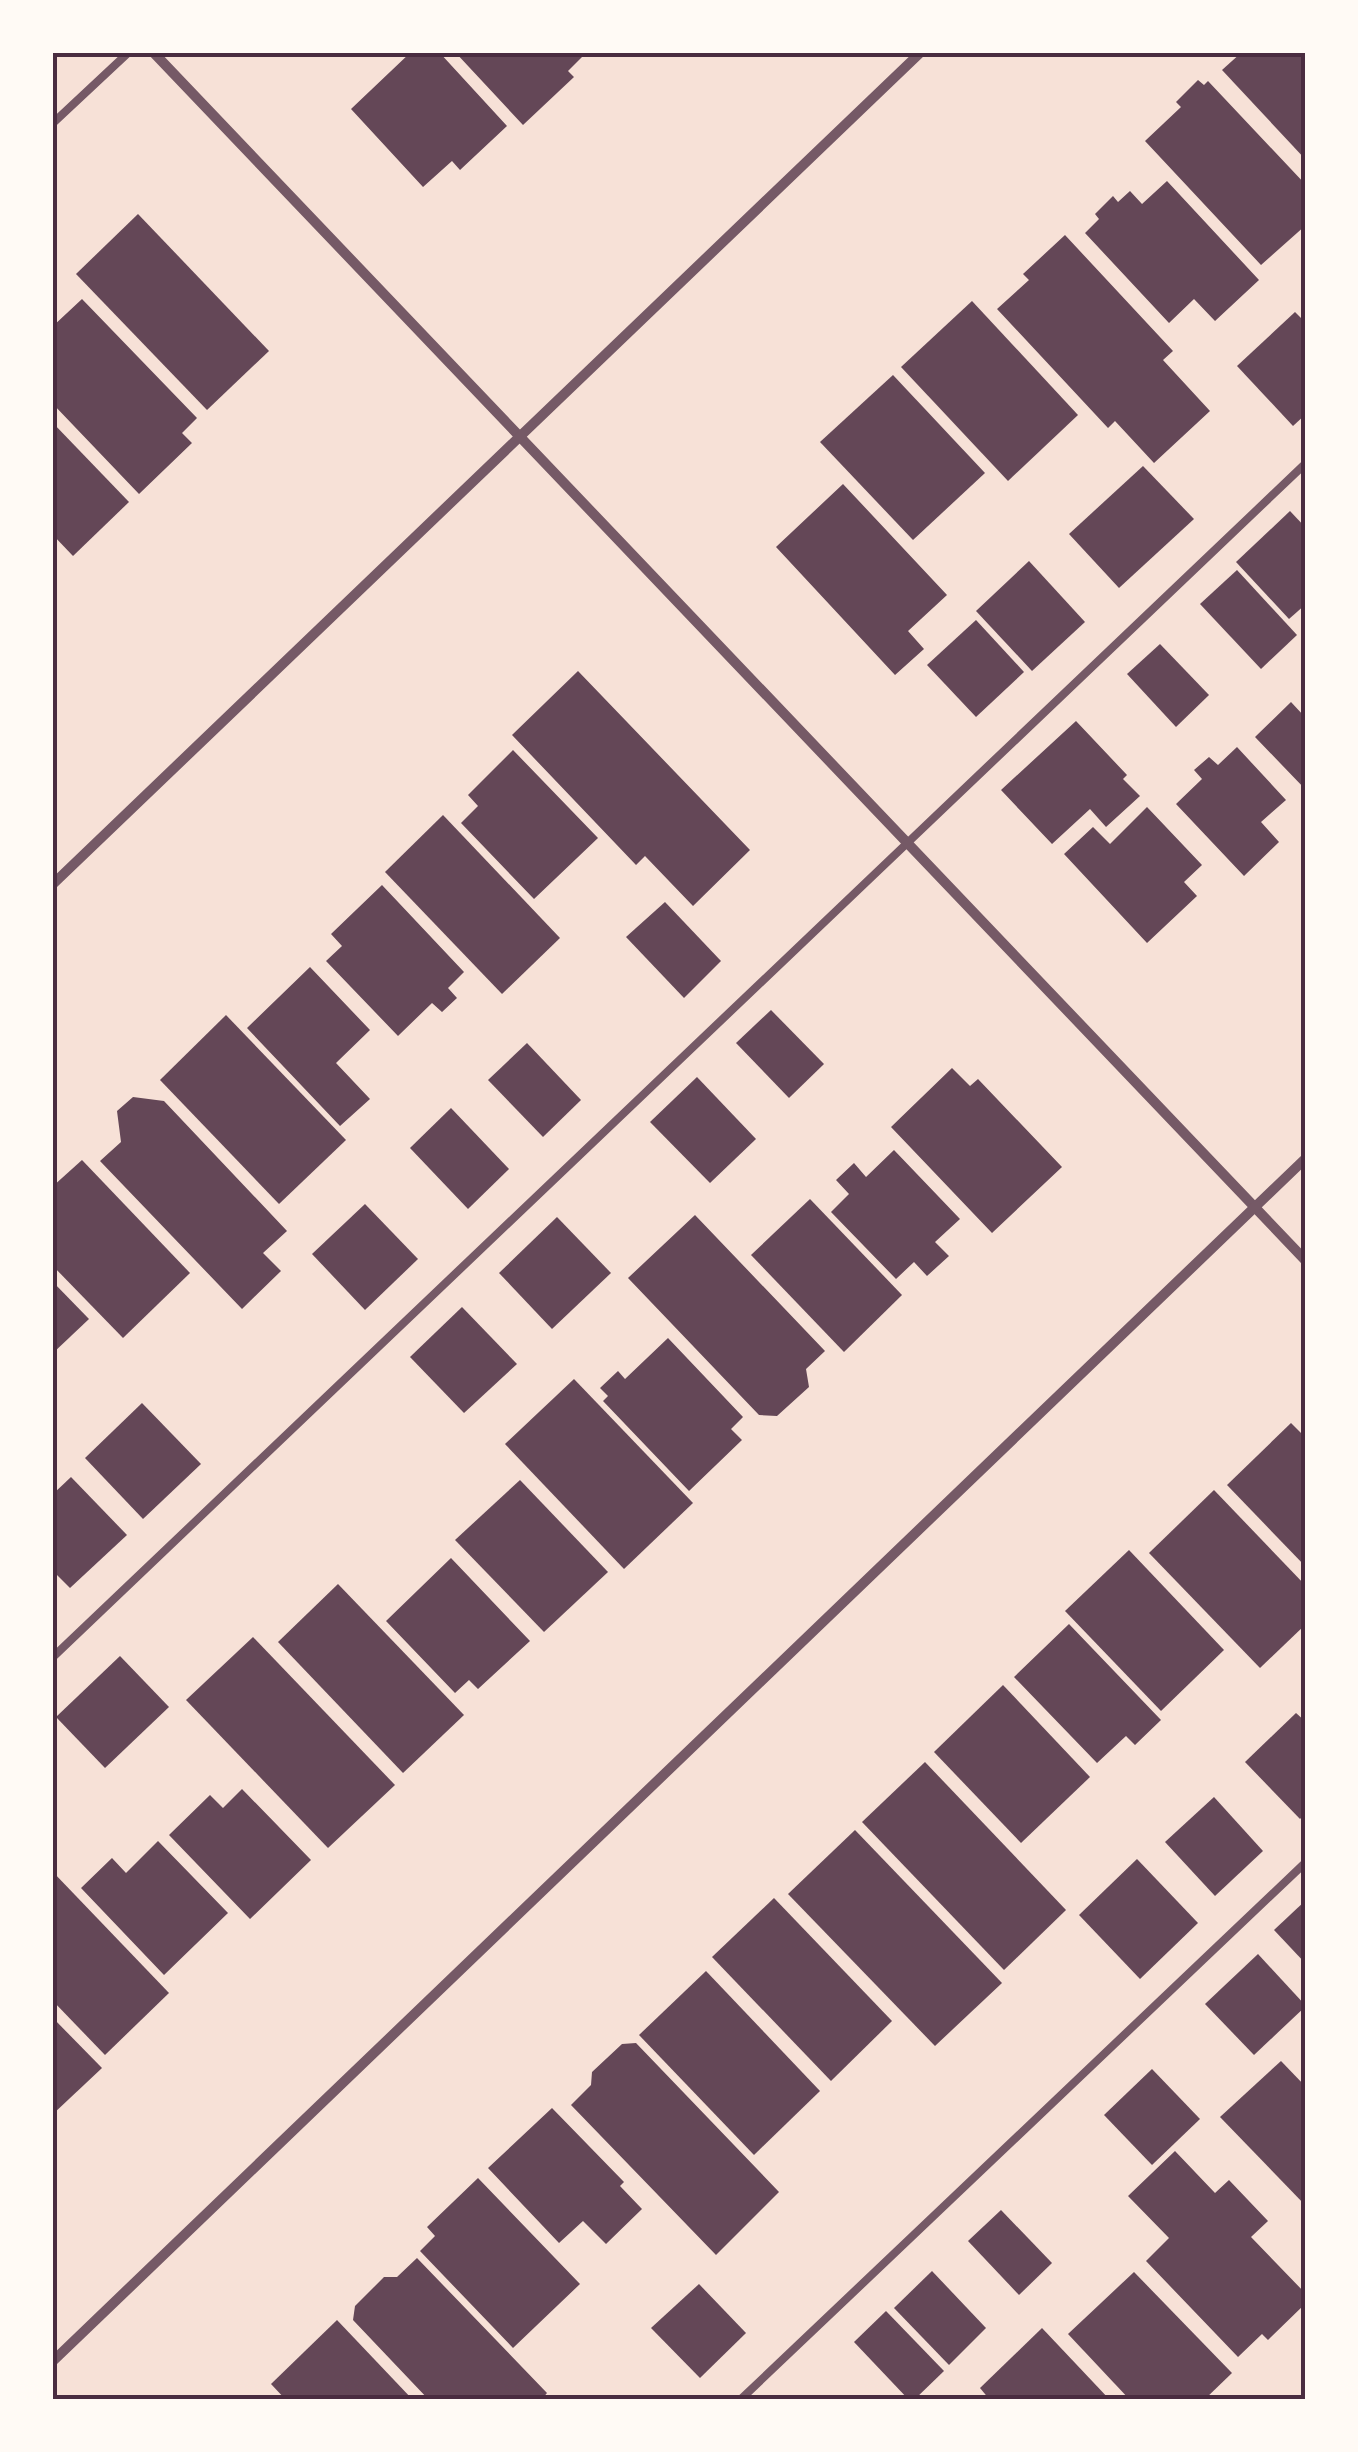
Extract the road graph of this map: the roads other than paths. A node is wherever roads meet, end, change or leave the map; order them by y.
1 (130, 52) edge
2 (153, 52) edge
3 (921, 52) edge
4 (52, 124) edge
5 (519, 437) junction
6 (1306, 462) edge
7 (907, 844) junction
8 (52, 885) edge
9 (1306, 1158) edge
10 (1254, 1208) junction
11 (1306, 1262) edge
12 (52, 1658) edge
13 (1306, 1862) edge
14 (52, 2362) edge
15 (740, 2400) edge

1 - 4 lane
2 - 5 street
3 - 5 street
5 - 7 street
5 - 8 street
6 - 7 lane
7 - 10 street
7 - 12 lane
9 - 10 street
10 - 11 street
10 - 14 street
13 - 15 lane

